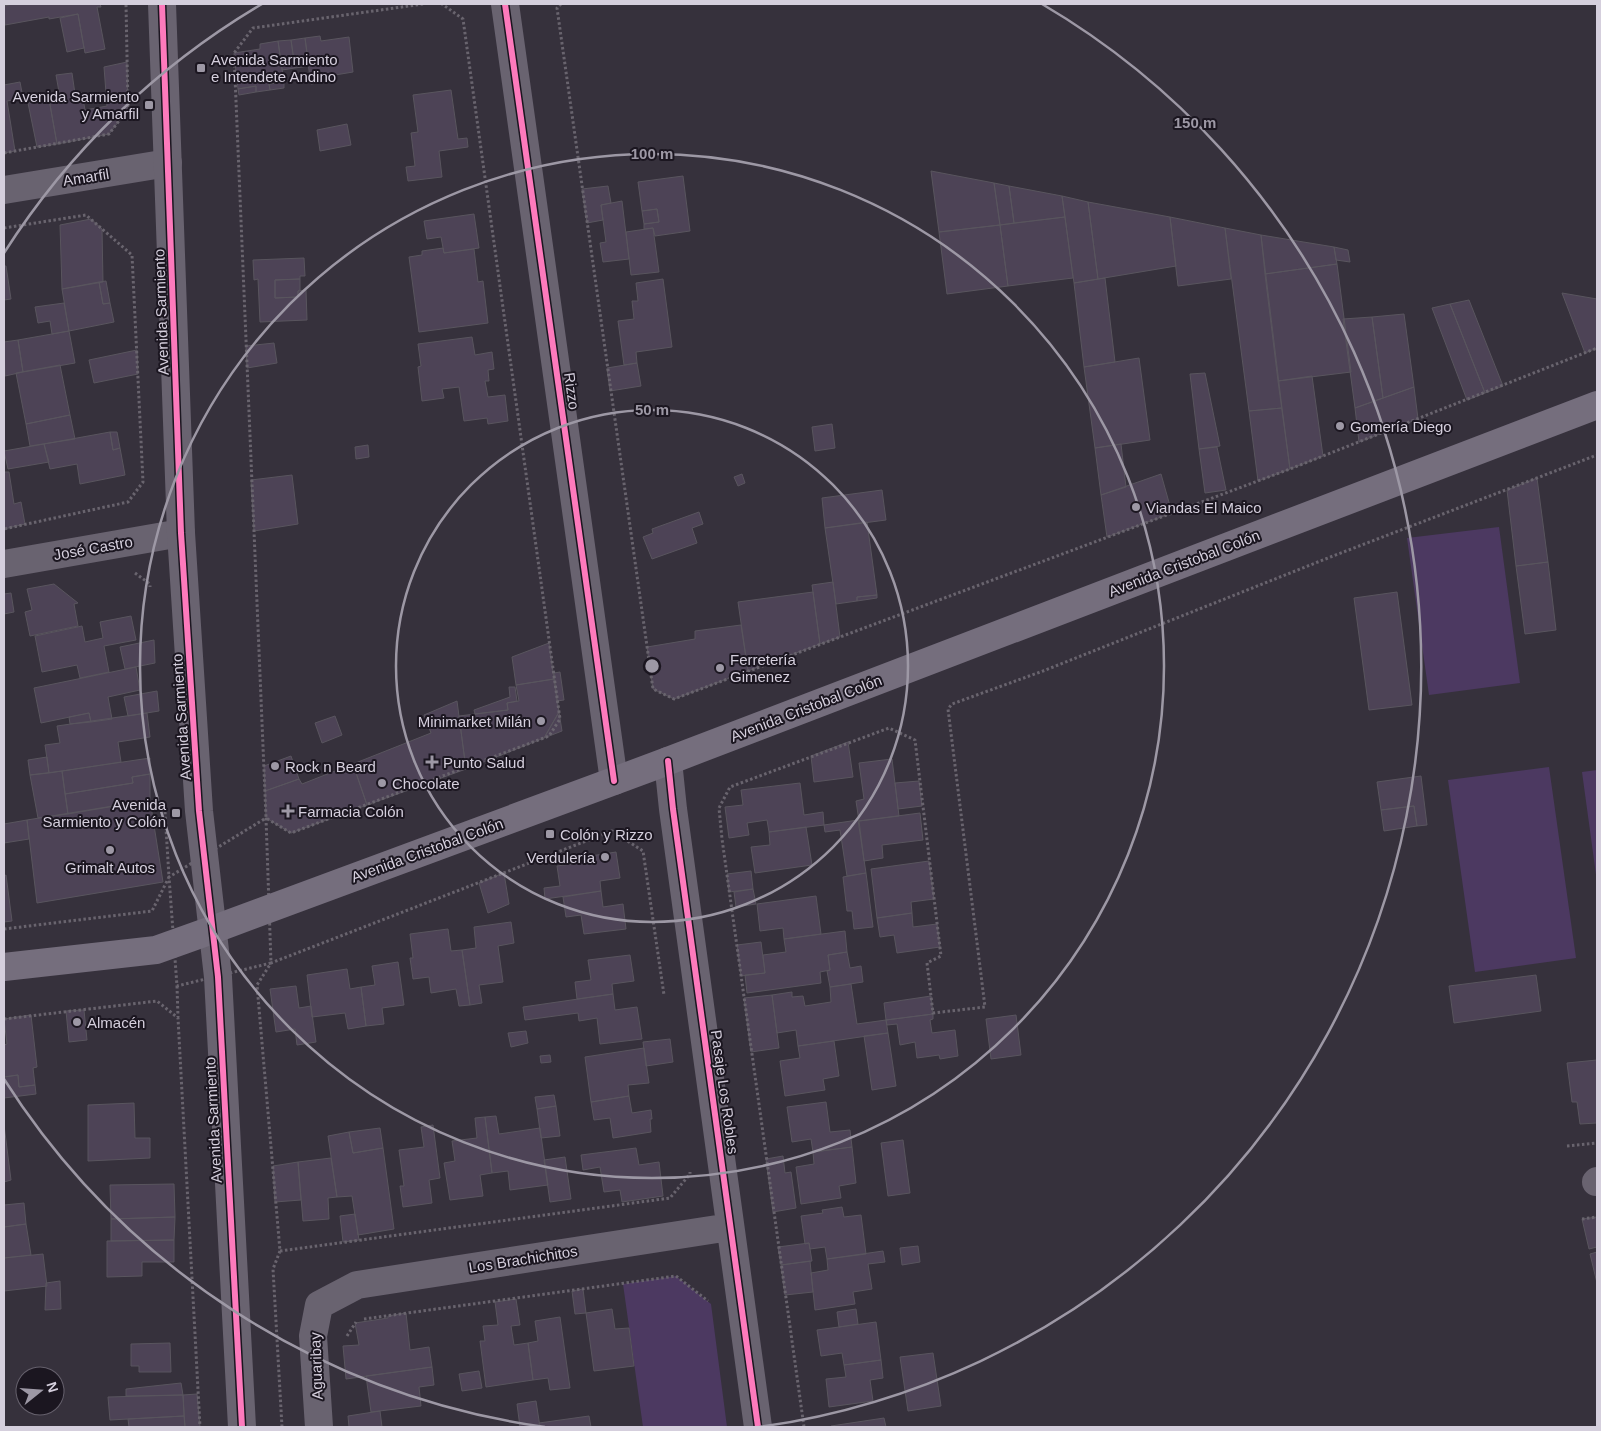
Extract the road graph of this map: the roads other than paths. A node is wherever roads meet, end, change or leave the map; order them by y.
1 (162, 4) edge
2 (505, 4) edge
3 (168, 163) junction
4 (4, 190) edge
5 (1597, 405) edge
6 (181, 533) junction
7 (4, 564) edge
8 (668, 761) junction
9 (614, 781) junction
10 (212, 930) junction
11 (4, 967) edge
12 (730, 1228) junction
13 (320, 1305) joint
14 (242, 1427) edge
15 (319, 1427) edge
16 (758, 1427) edge

1 - 3 street, Avenida Sarmiento
2 - 9 street, Rizzo
3 - 4 street, Amarfil
3 - 6 street, Avenida Sarmiento
5 - 8 main road, Avenida Cristobal Colón
6 - 7 street, José Castro
6 - 10 street, Avenida Sarmiento
8 - 9 main road, Avenida Cristobal Colón
8 - 12 street, Pasaje Los Robles
9 - 10 main road, Avenida Cristobal Colón
10 - 11 main road, Avenida Cristobal Colón
10 - 14 street, Avenida Sarmiento
12 - 13 street, Los Brachichitos
12 - 16 street, Pasaje Los Robles
13 - 15 street, Aguaribay

